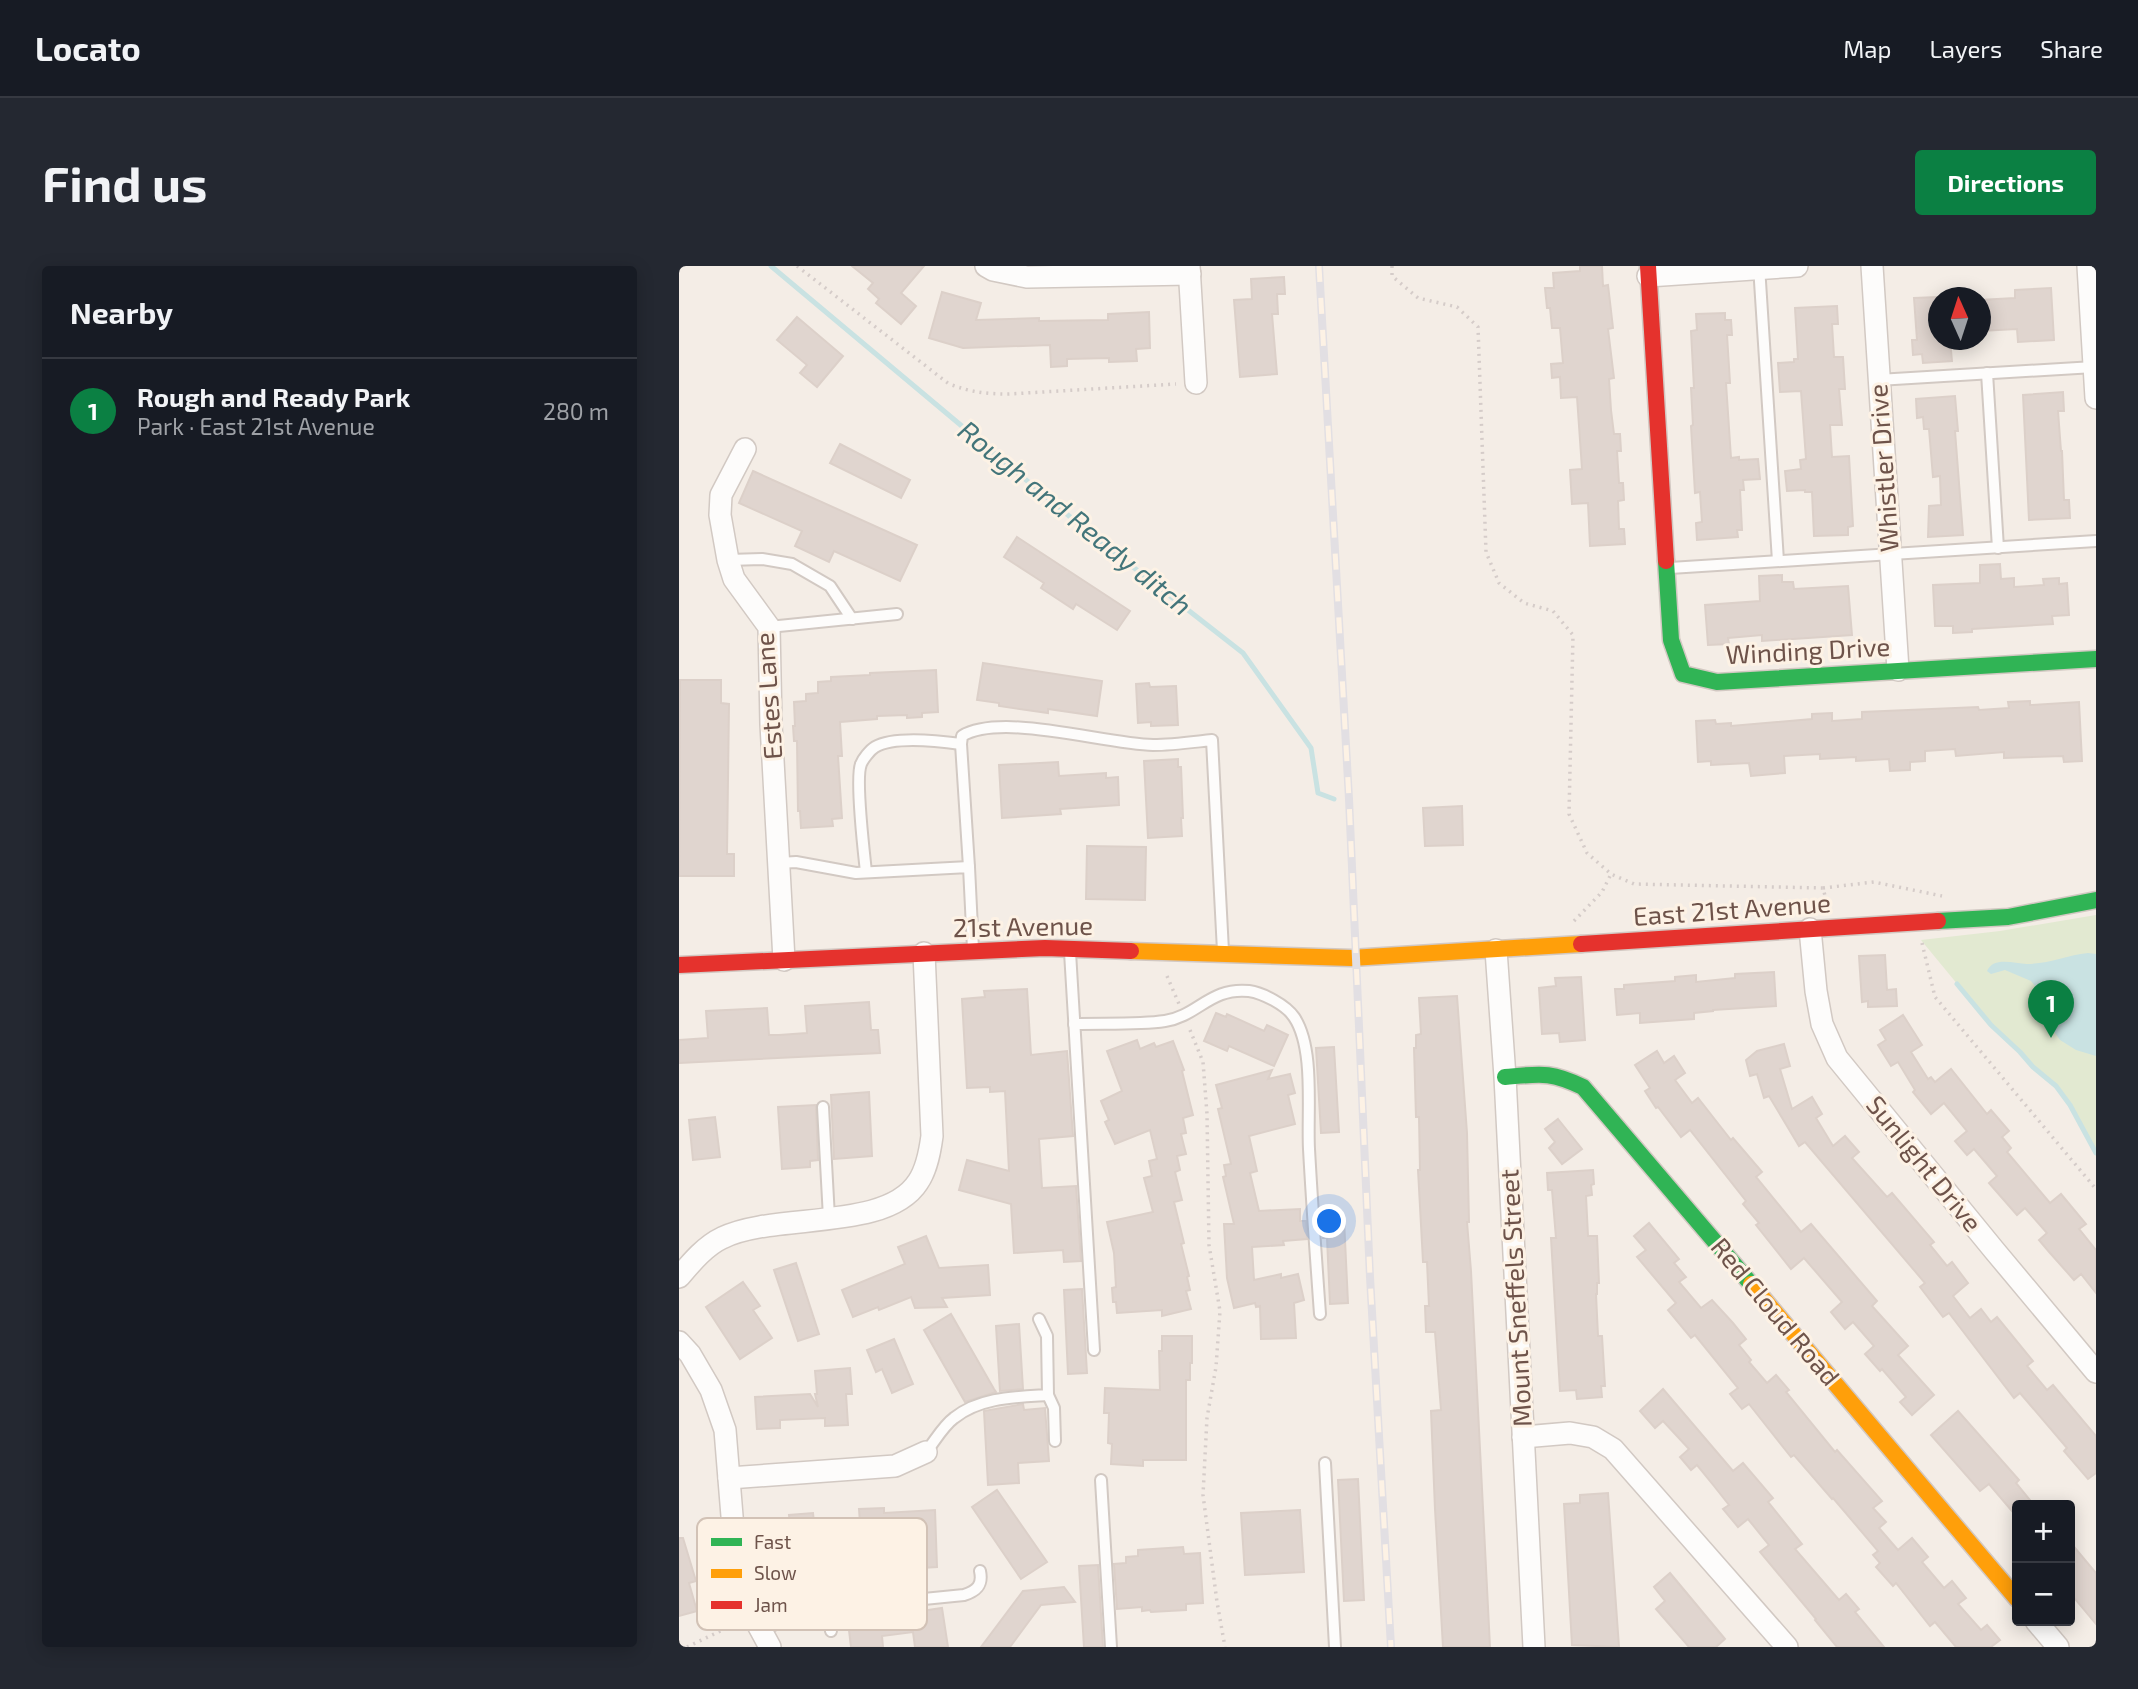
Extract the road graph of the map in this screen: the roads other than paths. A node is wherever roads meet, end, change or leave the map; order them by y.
1 (986, 266) edge
2 (1797, 266) edge
3 (1872, 266) edge
4 (2088, 266) edge
5 (1759, 267) edge
6 (1190, 270) edge
7 (1648, 271) edge
8 (2094, 367) junction
9 (1987, 373) junction
10 (1878, 380) junction
11 (1196, 383) road end
12 (2096, 398) edge
13 (745, 449) dead end
14 (2096, 541) edge
15 (1998, 548) junction
16 (1890, 554) junction
17 (728, 560) junction
18 (1778, 561) junction
19 (1667, 568) junction
20 (897, 614) dead end
21 (852, 619) junction
22 (769, 627) junction
23 (2096, 659) edge
24 (1898, 670) junction
25 (961, 744) junction
26 (779, 863) junction
27 (969, 867) junction
28 (866, 872) junction
29 (2096, 900) edge
30 (1809, 929) junction
31 (1070, 949) junction
32 (1496, 950) junction
33 (973, 951) junction
34 (924, 953) junction
35 (1223, 953) junction
36 (1369, 957) joint
37 (784, 960) junction
38 (679, 965) edge
39 (1074, 1024) junction
40 (1505, 1077) junction
41 (823, 1107) dead end
42 (829, 1218) junction
43 (679, 1277) edge
44 (1320, 1314) dead end
45 (1039, 1319) dead end
46 (1094, 1350) dead end
47 (683, 1353) edge
48 (2096, 1372) edge
49 (1048, 1395) junction
50 (1523, 1437) junction
51 (1055, 1441) dead end
52 (926, 1452) joint
53 (1325, 1462) dead end
54 (729, 1478) junction
55 (1101, 1480) dead end
56 (732, 1518) edge
57 (980, 1571) dead end
58 (2012, 1593) edge
59 (927, 1599) edge
60 (2040, 1626) edge
61 (1111, 1647) edge
62 (1335, 1647) edge
63 (1534, 1647) edge
64 (1787, 1647) edge
65 (2058, 1647) edge

1 - 6 street
2 - 5 street
3 - 10 street, Whistler Drive
4 - 8 street
5 - 7 street
5 - 18 lane
6 - 11 street
7 - 19 street, Winding Drive
8 - 9 lane
8 - 12 street
9 - 10 lane
9 - 15 lane
10 - 16 street, Whistler Drive
13 - 17 street, Estes Lane
14 - 15 lane
15 - 16 lane
16 - 18 lane
16 - 24 street, Whistler Drive
17 - 21 lane
17 - 22 street, Estes Lane
18 - 19 lane
19 - 24 street, Winding Drive
20 - 21 lane
21 - 22 lane
22 - 26 street, Estes Lane
23 - 24 street, Winding Drive
25 - 27 lane
25 - 28 lane
25 - 35 lane
26 - 28 lane
26 - 37 street, Estes Lane
27 - 28 lane
27 - 33 lane
29 - 30 street, East 21st Avenue
30 - 32 street, East 21st Avenue
30 - 48 street, Sunlight Drive
31 - 33 street, 21st Avenue
31 - 35 street, 21st Avenue
31 - 39 lane
32 - 36 street, East 21st Avenue
32 - 40 street, Mount Sneffels Street
33 - 34 street, 21st Avenue
34 - 37 street, 21st Avenue
34 - 42 street
35 - 36 street, 21st Avenue
37 - 38 street, 21st Avenue
39 - 44 lane
39 - 46 lane
40 - 50 street, Mount Sneffels Street
40 - 58 street, Red Cloud Road
41 - 42 lane
42 - 43 street
45 - 49 lane
47 - 54 street
49 - 51 lane
49 - 52 lane
50 - 63 street, Mount Sneffels Street
50 - 64 street
52 - 54 street
53 - 62 lane
54 - 56 street
55 - 61 lane
57 - 59 lane
60 - 65 street

